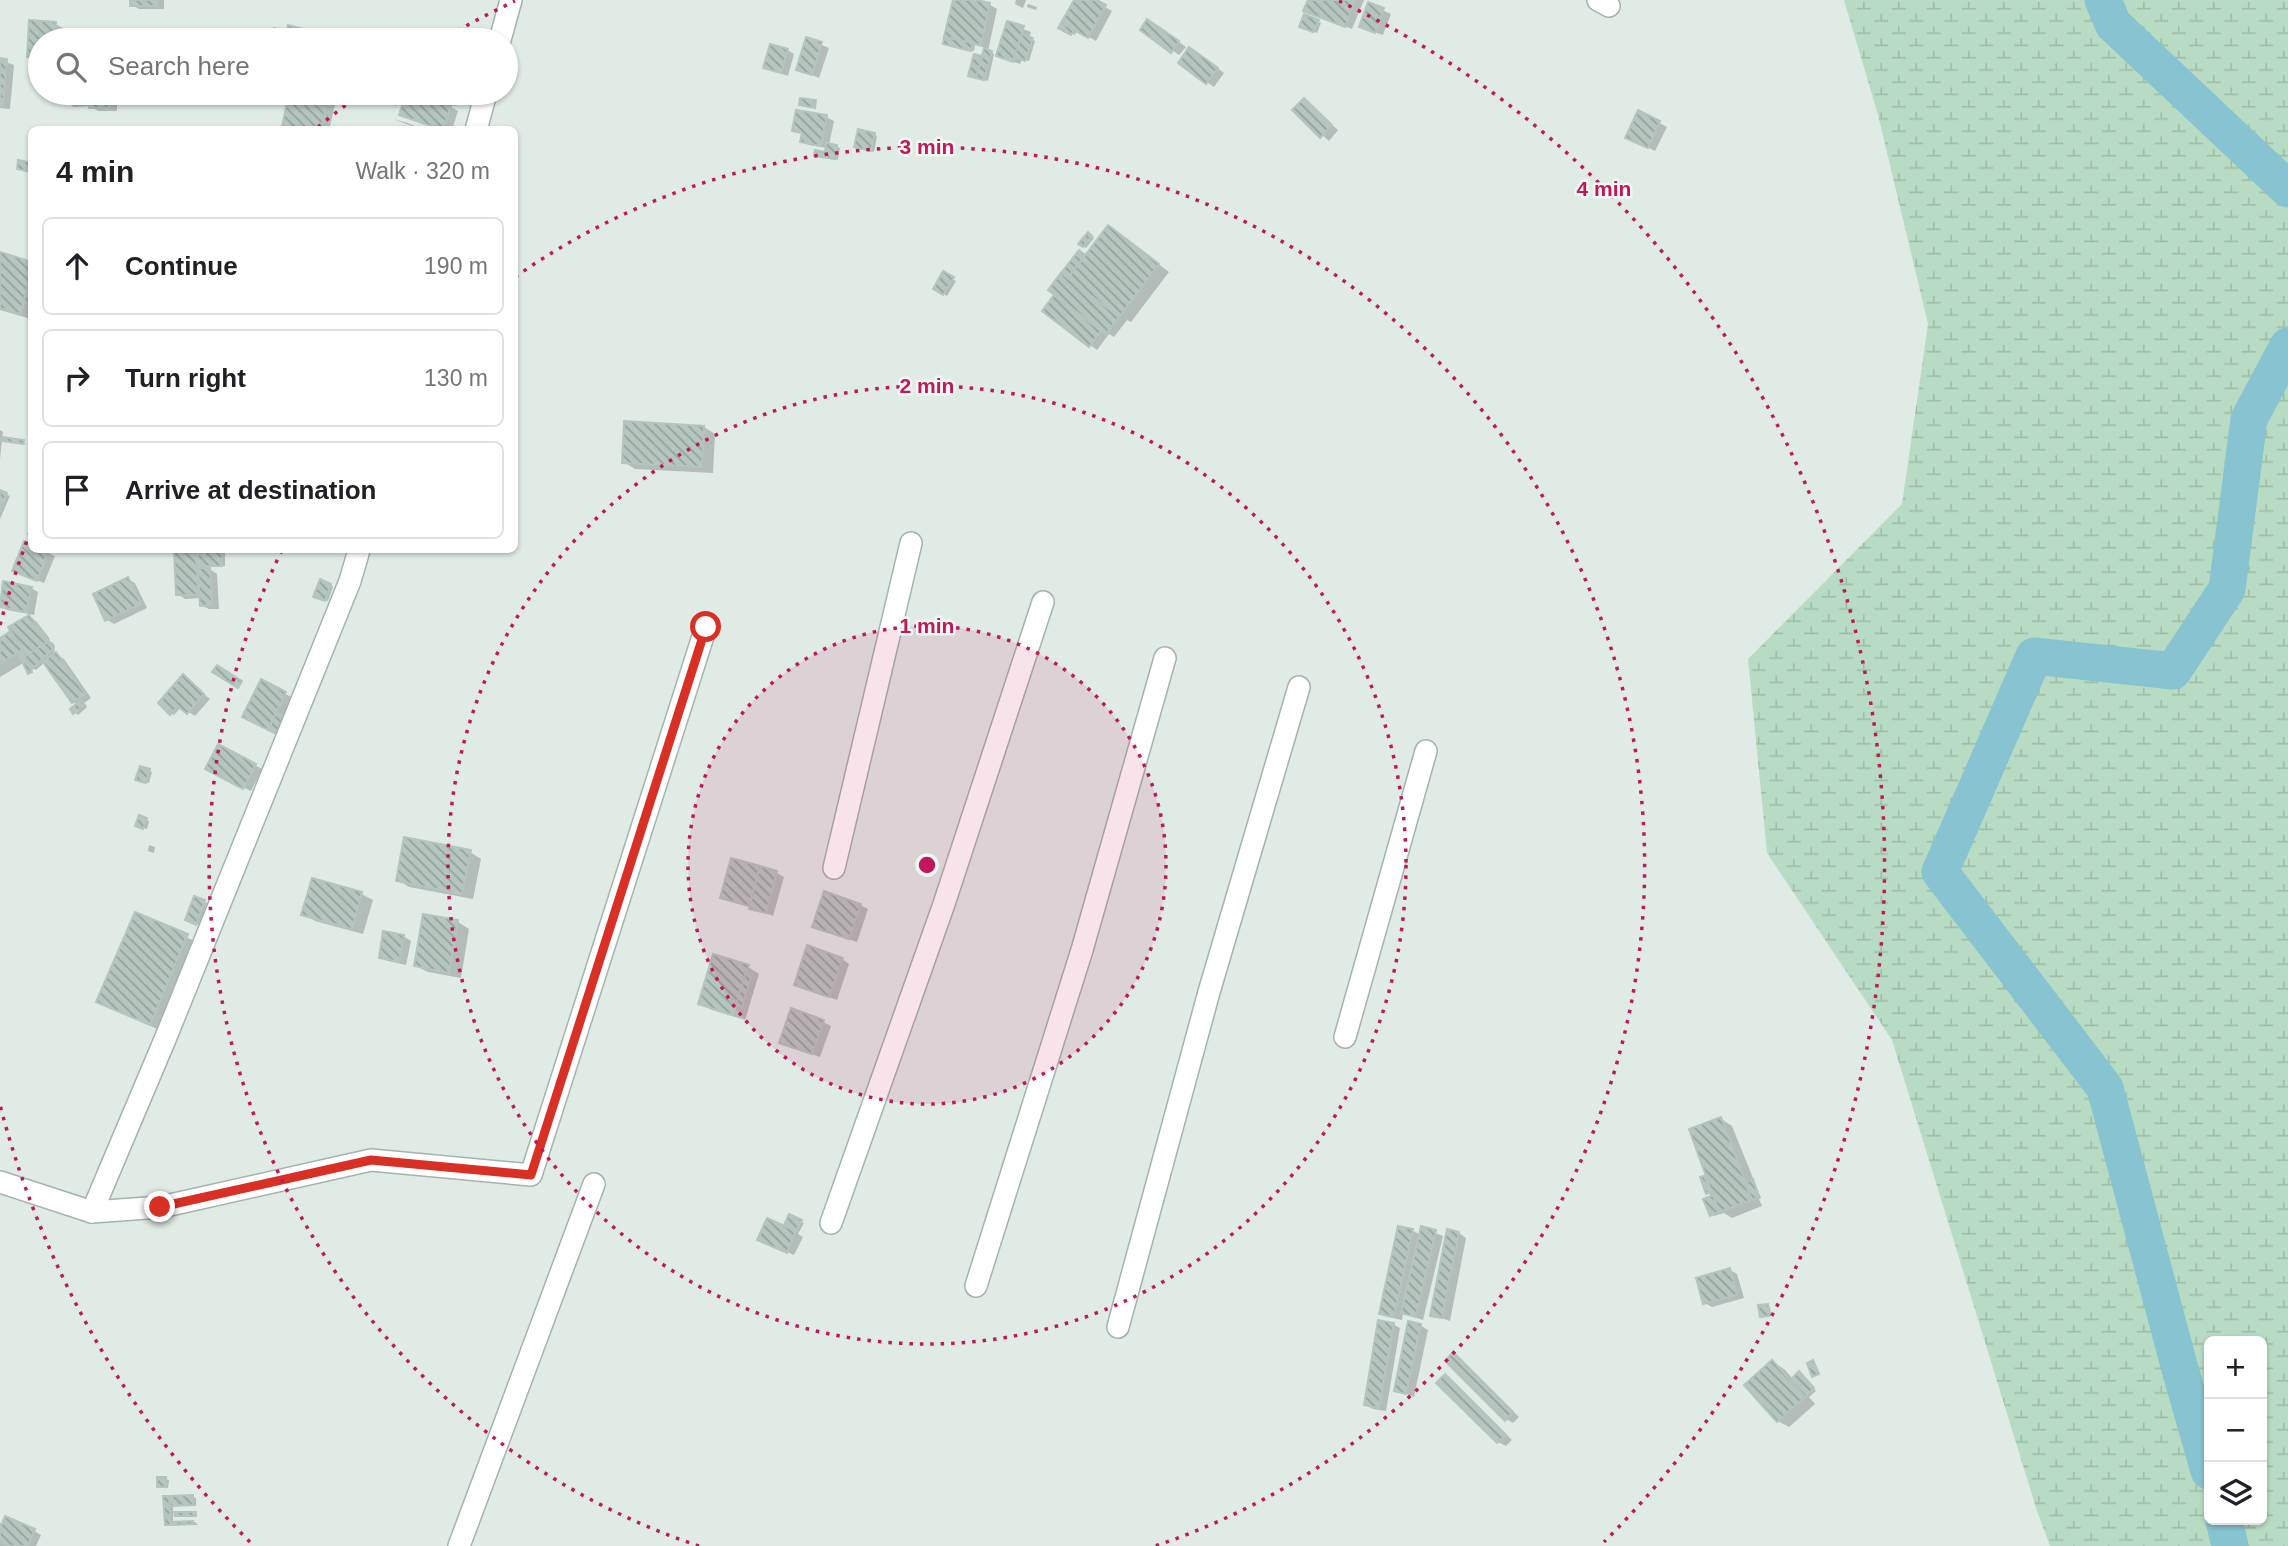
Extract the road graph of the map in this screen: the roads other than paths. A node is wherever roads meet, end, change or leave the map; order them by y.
1 (511, 0) edge
2 (503, 28) edge
3 (483, 105) edge
4 (477, 126) edge
5 (911, 543) dead end
6 (358, 553) edge
7 (1043, 602) dead end
8 (706, 627) dead end
9 (1165, 659) dead end
10 (1299, 687) dead end
11 (1426, 751) dead end
12 (834, 868) dead end
13 (1345, 1037) dead end
14 (0, 1182) edge
15 (594, 1184) dead end
16 (92, 1212) junction
17 (831, 1223) dead end
18 (976, 1286) dead end
19 (1118, 1326) dead end
20 (459, 1546) edge

1 - 2 street
3 - 4 street
5 - 12 street
6 - 16 street
7 - 17 street
8 - 16 street
9 - 18 street
10 - 19 street
11 - 13 street
14 - 16 street
15 - 20 street

